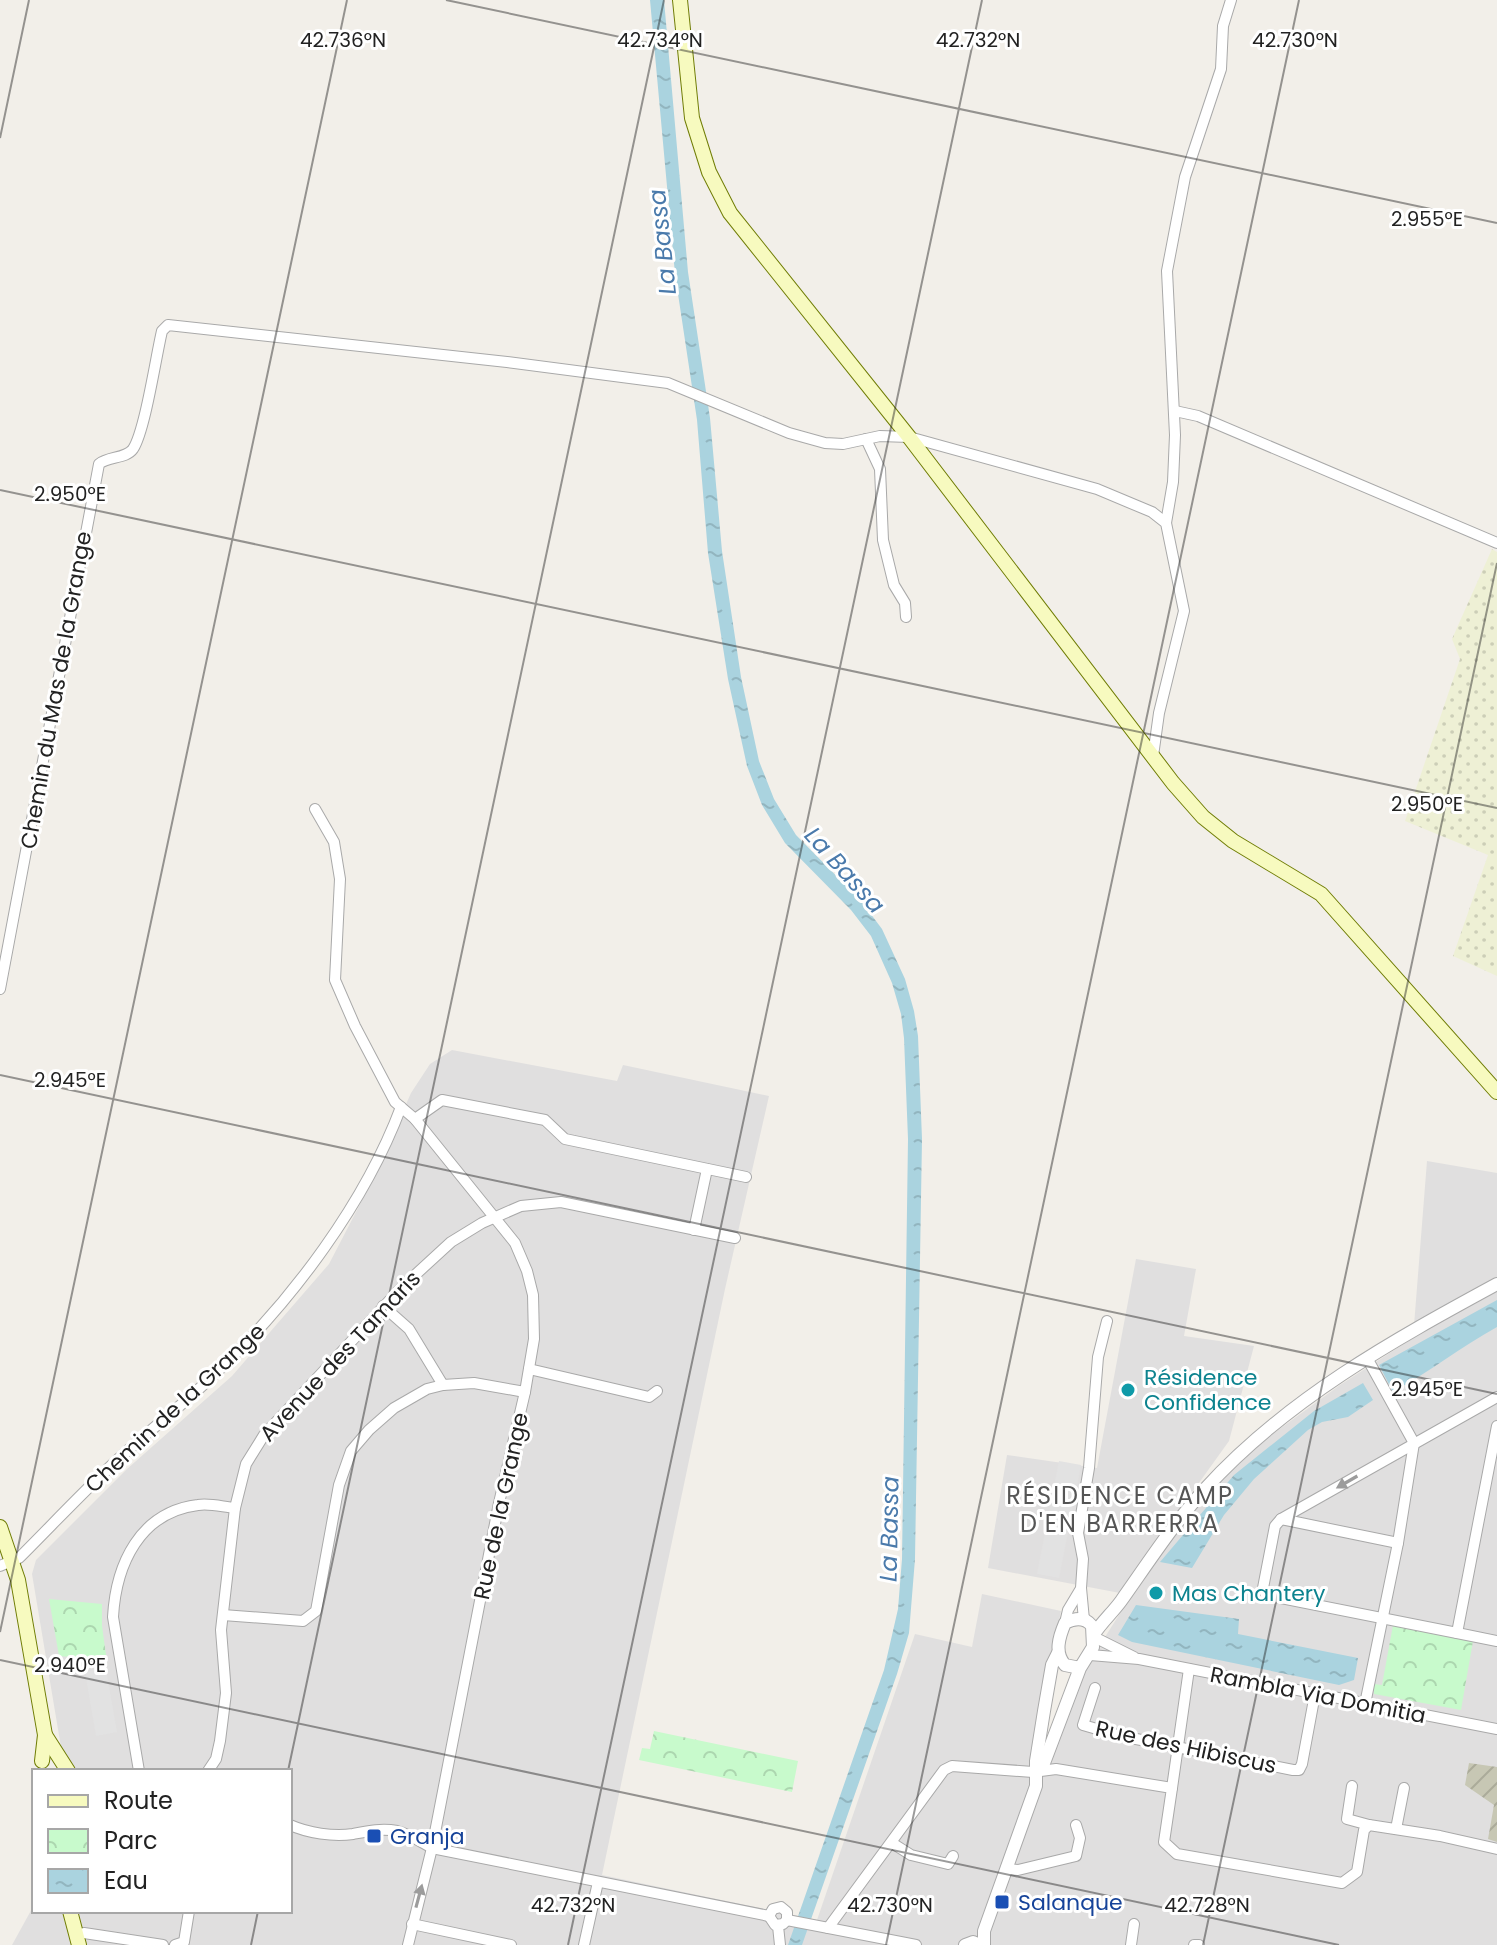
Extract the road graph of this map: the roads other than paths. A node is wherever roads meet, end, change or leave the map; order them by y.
1 (680, 0) edge
2 (1231, 0) edge
3 (1175, 411) junction
4 (909, 437) junction
5 (866, 439) junction
6 (1166, 523) junction
7 (1497, 543) edge
8 (906, 617) dead end
9 (1153, 756) junction
10 (315, 809) dead end
11 (0, 989) edge
12 (1497, 1092) edge
13 (401, 1107) junction
14 (415, 1119) junction
15 (707, 1169) junction
16 (746, 1177) dead end
17 (496, 1217) junction
18 (694, 1230) junction
19 (735, 1238) dead end
20 (1497, 1284) edge
21 (383, 1306) junction
22 (1107, 1321) dead end
23 (1367, 1358) junction
24 (529, 1369) junction
25 (443, 1385) junction
26 (657, 1391) dead end
27 (525, 1392) junction
28 (1497, 1397) edge
29 (1497, 1426) edge
30 (1414, 1443) junction
31 (235, 1508) junction
32 (1281, 1519) junction
33 (0, 1527) edge
34 (1398, 1543) junction
35 (6, 1563) edge
36 (1081, 1588) junction
37 (223, 1615) junction
38 (1383, 1619) junction
39 (1065, 1623) junction
40 (1090, 1628) junction
41 (1457, 1633) junction
42 (1497, 1641) edge
43 (1058, 1653) junction
44 (1090, 1655) junction
45 (1139, 1659) junction
46 (1080, 1668) junction
47 (1189, 1669) junction
48 (1095, 1688) dead end
49 (1315, 1694) junction
50 (1365, 1704) junction
51 (1044, 1711) junction
52 (1062, 1714) junction
53 (1497, 1729) edge
54 (45, 1735) junction
55 (1178, 1747) junction
56 (39, 1766) edge
57 (69, 1768) edge
58 (139, 1769) edge
59 (209, 1769) edge
60 (1037, 1772) junction
61 (1352, 1786) dead end
62 (1172, 1788) junction
63 (1404, 1788) dead end
64 (1076, 1825) dead end
65 (1369, 1825) junction
66 (292, 1826) edge
67 (1396, 1829) junction
68 (892, 1843) junction
69 (432, 1848) junction
70 (1497, 1849) edge
71 (953, 1856) dead end
72 (1008, 1869) junction
73 (598, 1882) junction
74 (71, 1913) edge
75 (80, 1913) edge
76 (188, 1913) edge
77 (769, 1916) junction
78 (786, 1922) junction
79 (412, 1924) junction
80 (1134, 1924) dead end
81 (828, 1928) junction
82 (84, 1941) edge
83 (180, 1943) edge
84 (976, 1944) edge
85 (163, 1945) edge
86 (408, 1945) edge
87 (511, 1945) edge
88 (584, 1945) edge
89 (780, 1945) edge
90 (916, 1945) edge
91 (1131, 1945) edge

1 - 4 main road
2 - 3 street
3 - 6 street
3 - 7 street
4 - 5 street
4 - 6 street
4 - 9 main road
5 - 8 street
5 - 11 street, Chemin du Mas de la Grange
6 - 9 street
9 - 12 main road
10 - 13 street, Rue de la Grange
13 - 14 street, Rue de la Grange
13 - 35 street, Chemin de la Grange
14 - 15 street
14 - 17 street, Rue de la Grange
15 - 16 street
15 - 18 street
17 - 18 street, Avenue des Tamaris
17 - 21 street, Avenue des Tamaris
17 - 24 street, Rue de la Grange
18 - 19 street, Avenue des Tamaris
20 - 23 street
21 - 25 street
21 - 31 street, Avenue des Tamaris
22 - 36 street
23 - 30 street
23 - 40 street
24 - 26 street
24 - 27 street, Rue de la Grange
25 - 27 street
25 - 37 street
27 - 69 street, Rue de la Grange
28 - 30 street
29 - 41 street
30 -> 32 street
30 - 34 street
31 - 37 street, Avenue des Tamaris
31 - 58 street
32 - 34 street
32 - 38 street
33 - 35 main road
34 - 38 street
35 - 54 main road
36 - 39 street
36 - 40 street
37 - 59 street, Avenue des Tamaris
38 - 41 street
38 - 50 street
39 - 40 street
39 - 43 street
40 - 44 street
40 - 45 street, Rambla Via Domitia
41 - 42 street
43 - 46 street
43 - 51 street
44 - 45 street, Rambla Via Domitia
44 - 46 street
45 - 47 street, Rambla Via Domitia
46 - 52 street
47 - 49 street, Rambla Via Domitia
47 - 55 street
48 - 55 street, Rue des Hibiscus
49 - 50 street, Rambla Via Domitia
49 - 55 street, Rue des Hibiscus
50 - 53 street, Rambla Via Domitia
51 - 52 street
51 - 60 street
52 - 60 street
54 - 56 main road
54 - 57 main road
55 - 62 street
56 - 57 main road
60 - 62 street
60 - 68 street
60 - 72 street
61 - 65 street
62 - 65 street
63 - 67 street
64 - 72 street
65 - 67 street
66 - 69 street
67 - 70 street
68 - 71 street
68 - 81 street
69 - 73 street
79 -> 69 street, Rue de la Grange
72 - 84 street
73 - 77 street
73 - 88 street
74 - 82 main road
75 - 82 main road
76 - 83 street
77 - 78 street
77 - 78 street
78 - 81 street
78 - 89 street
79 - 86 street, Rue de la Grange
79 - 87 street
80 - 91 street
81 - 90 street
82 - 85 street

